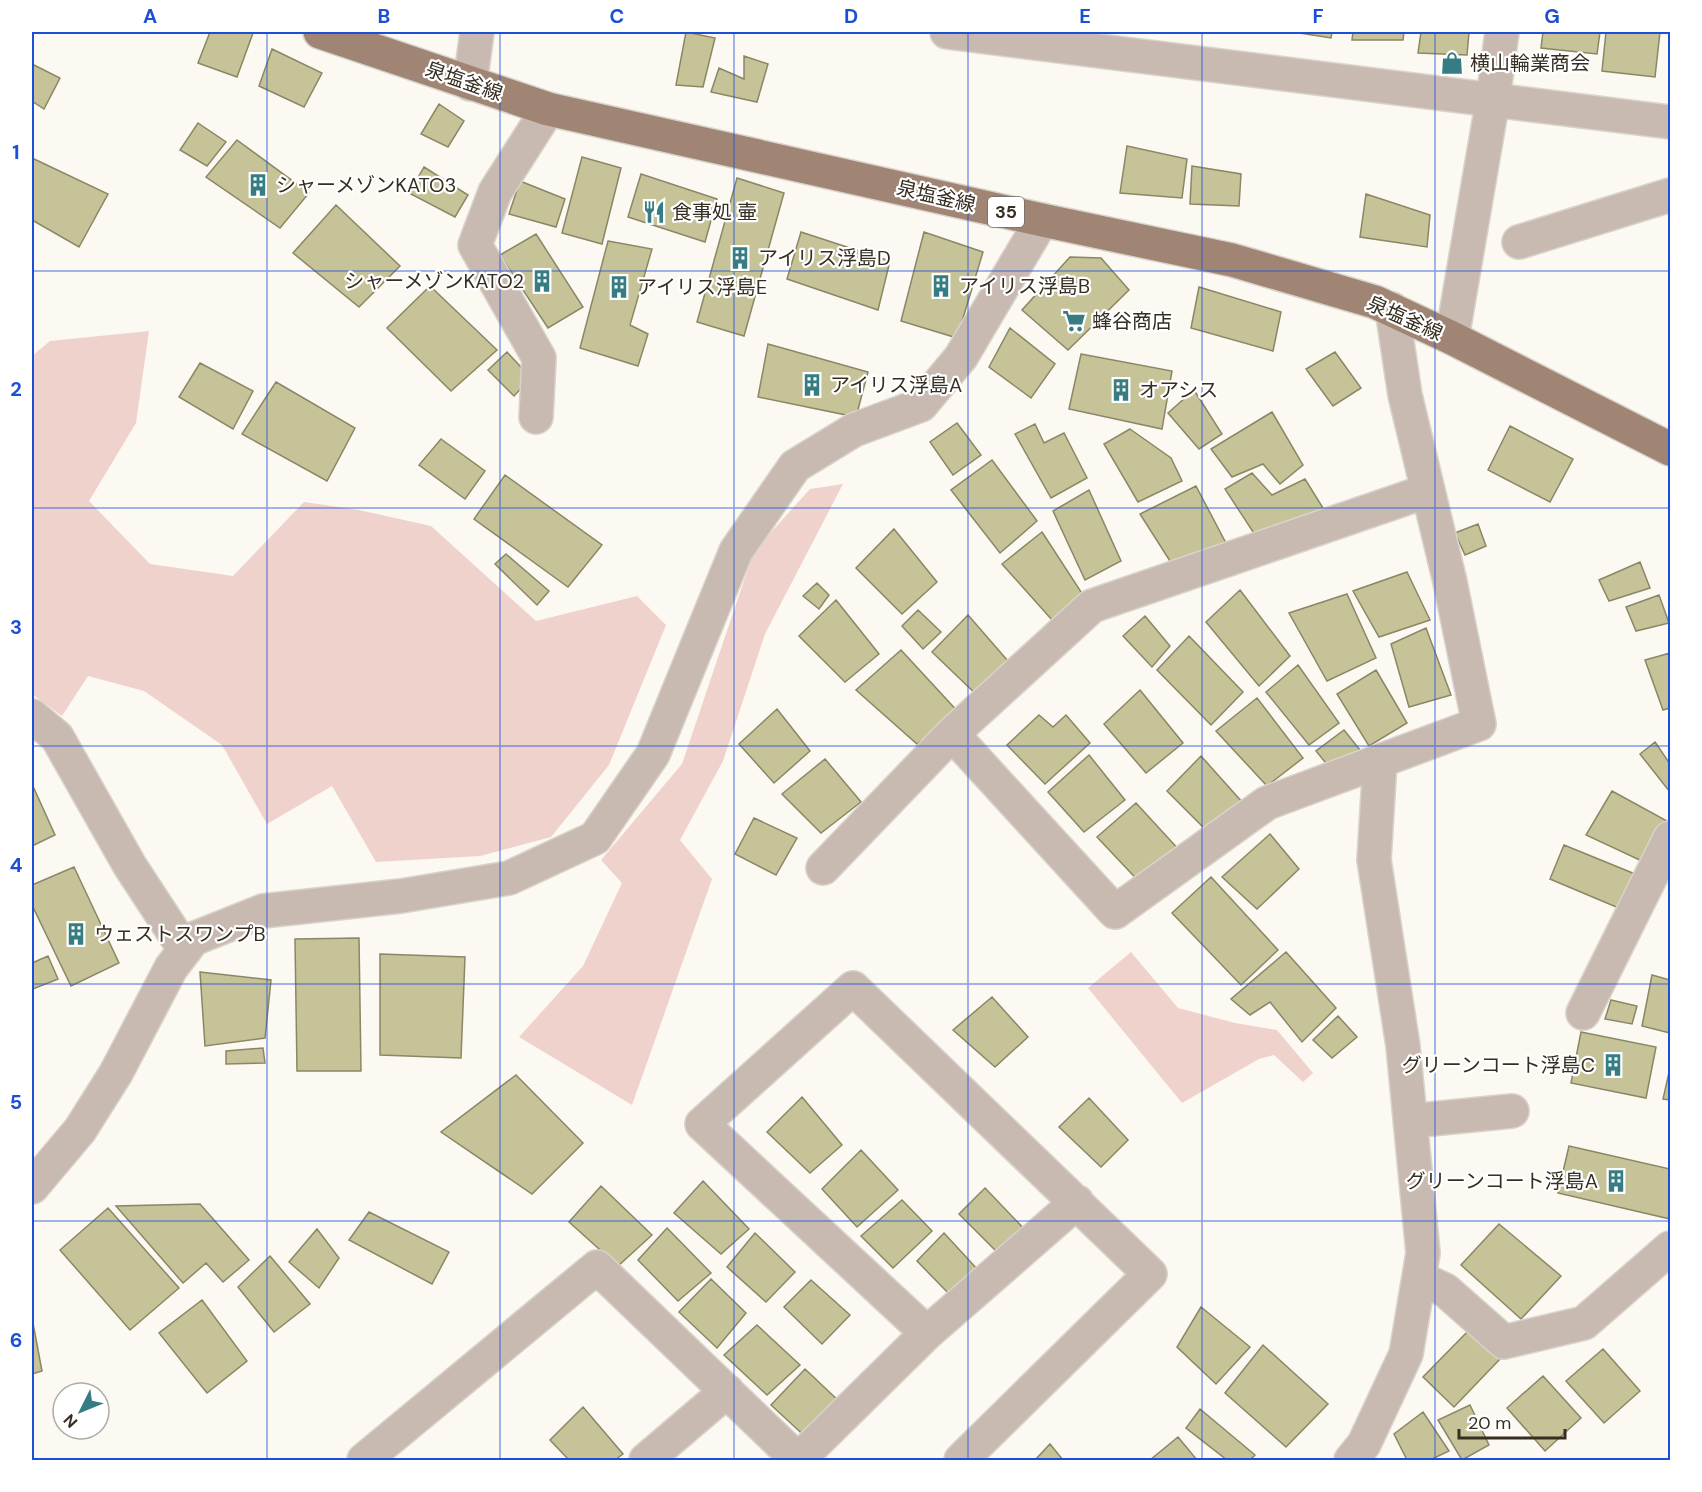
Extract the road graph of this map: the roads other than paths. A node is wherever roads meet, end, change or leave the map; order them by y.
1 (320, 32) edge
2 (477, 32) edge
3 (946, 32) edge
4 (1502, 32) edge
5 (1068, 39) edge
6 (470, 84) junction
7 (1494, 99) junction
8 (548, 109) junction
9 (1671, 122) edge
10 (1671, 195) edge
11 (1042, 220) junction
12 (1519, 242) dead end
13 (1392, 309) junction
14 (1452, 338) junction
15 (536, 417) dead end
16 (1671, 449) edge
17 (1427, 491) junction
18 (32, 716) edge
19 (951, 734) junction
20 (1380, 761) junction
21 (1671, 838) edge
22 (823, 868) dead end
23 (184, 950) junction
24 (1583, 1012) dead end
25 (1512, 1111) dead end
26 (1411, 1121) junction
27 (32, 1186) edge
28 (1077, 1202) junction
29 (1671, 1248) edge
30 (1419, 1278) junction
31 (927, 1334) junction
32 (727, 1391) junction
33 (364, 1461) edge
34 (646, 1461) edge
35 (798, 1461) edge
36 (962, 1461) edge
37 (1351, 1461) edge

1 - 6 main road, 泉塩釜線 / 35
2 - 6 street
3 - 5 street
4 - 7 street
5 - 7 street
6 - 8 main road, 泉塩釜線 / 35
7 - 9 street
7 - 14 street
8 - 11 main road, 泉塩釜線 / 35
8 - 15 street
10 - 12 street
11 - 13 main road, 泉塩釜線 / 35
11 - 23 street
13 - 14 main road, 泉塩釜線 / 35
13 - 17 street
14 - 16 main road, 泉塩釜線 / 35
17 - 19 street
17 - 20 street
18 - 23 street
19 - 20 street
19 - 22 street
20 - 26 street
21 - 24 street
23 - 27 street
25 - 26 street
26 - 30 street
28 - 31 street
28 - 31 street
28 - 36 street
29 - 30 street
30 - 37 street
31 - 35 street
32 - 33 street
32 - 34 street
32 - 35 street

